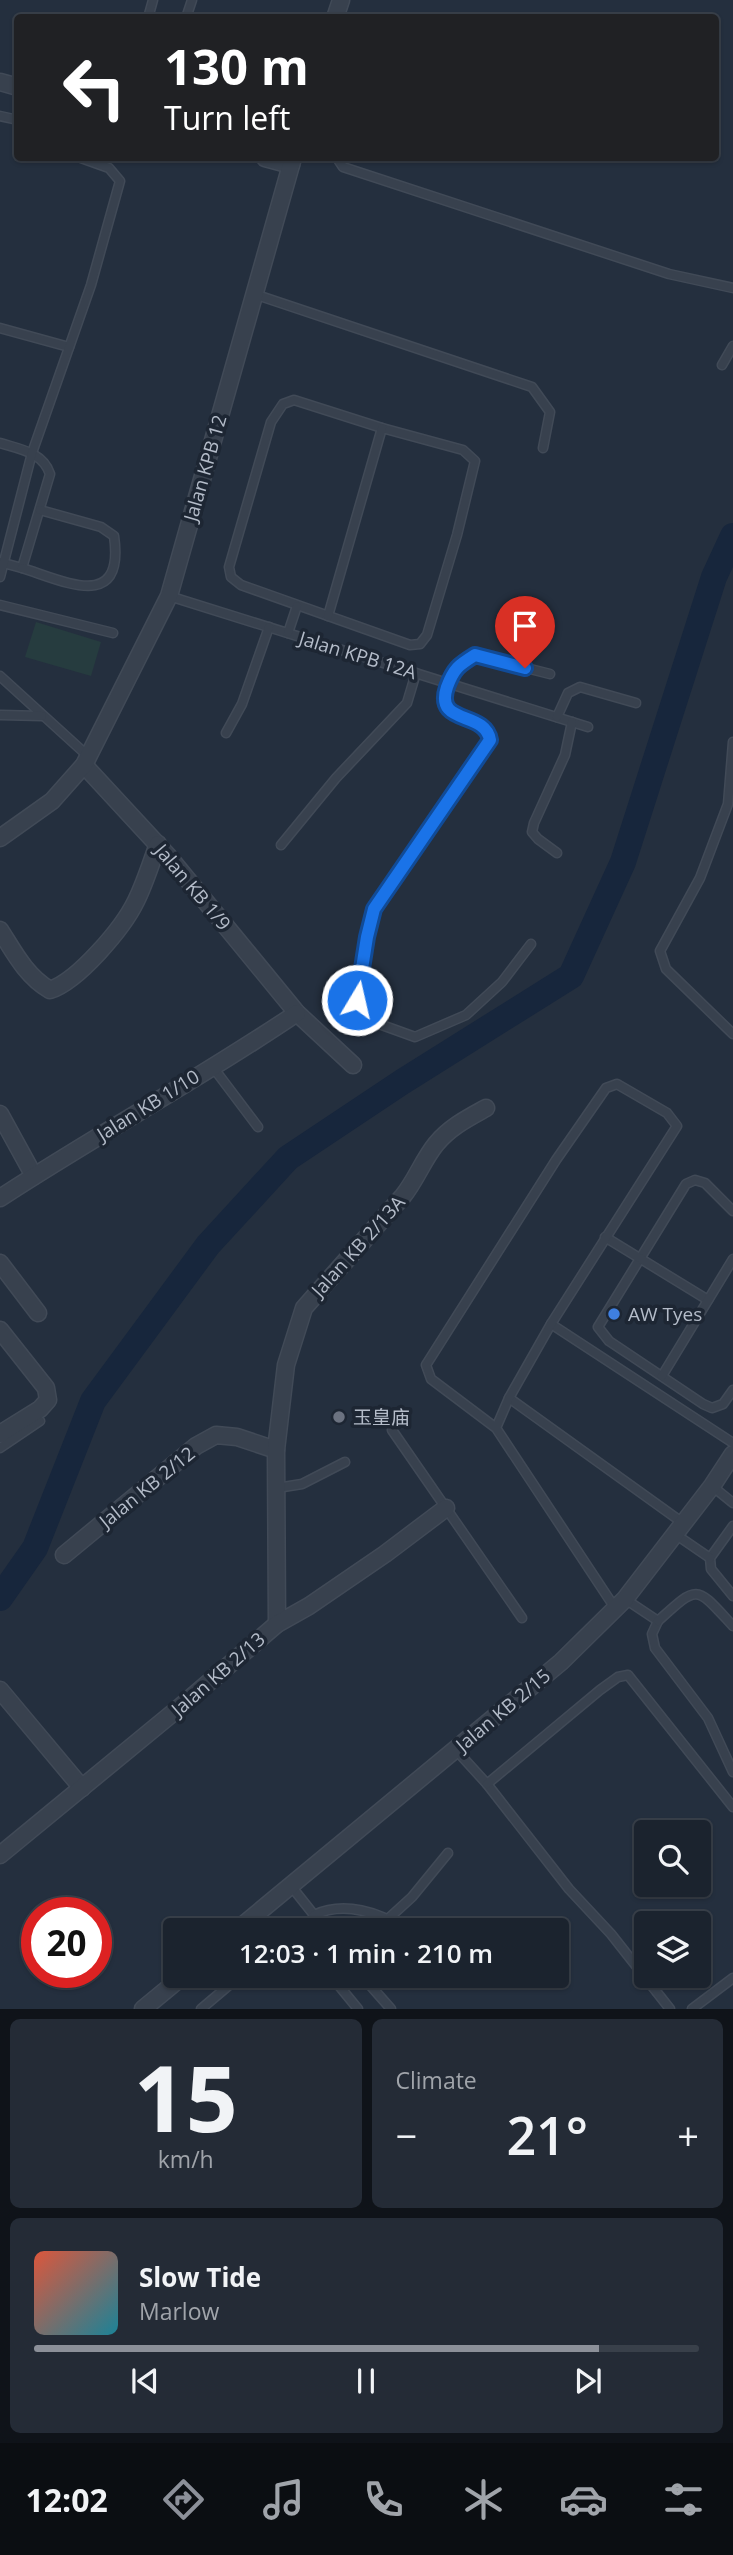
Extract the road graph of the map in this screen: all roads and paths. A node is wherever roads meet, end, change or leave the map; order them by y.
1 (89, 161) edge
2 (292, 161) edge
3 (339, 161) edge
4 (733, 288) edge
5 (254, 294) junction
6 (0, 328) edge
7 (733, 346) edge
8 (69, 347) junction
9 (722, 365) dead end
10 (382, 428) junction
11 (0, 443) edge
12 (543, 448) dead end
13 (32, 453) junction
14 (40, 510) junction
15 (2, 563) edge
16 (22, 568) junction
17 (0, 577) edge
18 (169, 596) junction
19 (0, 605) edge
20 (297, 606) junction
21 (328, 616) junction
22 (268, 627) junction
23 (113, 633) dead end
24 (288, 633) junction
25 (416, 673) junction
26 (550, 674) dead end
27 (0, 676) edge
28 (449, 683) junction
29 (636, 703) dead end
30 (1, 715) edge
31 (42, 716) junction
32 (557, 717) junction
33 (572, 722) junction
34 (588, 727) dead end
35 (226, 733) dead end
36 (733, 743) edge
37 (87, 761) junction
38 (730, 806) edge
39 (0, 838) edge
40 (158, 844) junction
41 (281, 845) dead end
42 (557, 853) dead end
43 (0, 930) edge
44 (531, 944) dead end
45 (297, 1013) junction
46 (733, 1034) edge
47 (353, 1065) dead end
48 (212, 1066) junction
49 (486, 1108) dead end
50 (0, 1114) edge
51 (258, 1127) dead end
52 (34, 1176) junction
53 (0, 1198) edge
54 (733, 1210) edge
55 (605, 1237) junction
56 (639, 1256) junction
57 (733, 1259) edge
58 (0, 1262) edge
59 (708, 1300) junction
60 (38, 1313) dead end
61 (551, 1324) junction
62 (0, 1330) edge
63 (662, 1376) junction
64 (733, 1390) edge
65 (509, 1398) junction
66 (40, 1415) junction
67 (496, 1428) junction
68 (392, 1430) dead end
69 (0, 1434) edge
70 (733, 1443) edge
71 (0, 1448) edge
72 (276, 1450) junction
73 (345, 1462) dead end
74 (731, 1463) edge
75 (712, 1486) junction
76 (277, 1488) junction
77 (733, 1503) edge
78 (446, 1508) junction
79 (733, 1526) edge
80 (679, 1528) junction
81 (64, 1555) dead end
82 (710, 1558) junction
83 (733, 1597) edge
84 (620, 1603) junction
85 (522, 1618) dead end
86 (658, 1621) junction
87 (277, 1624) junction
88 (733, 1626) edge
89 (0, 1690) edge
90 (456, 1750) junction
91 (733, 1772) edge
92 (487, 1784) junction
93 (82, 1788) junction
94 (733, 1807) edge
95 (448, 1853) dead end
96 (0, 1855) edge
97 (291, 1886) junction
98 (314, 1915) junction
99 (252, 1918) edge
100 (316, 1918) edge
101 (389, 1918) joint
102 (733, 1978) edge
103 (168, 1988) edge
104 (226, 1988) edge
105 (341, 1988) edge
106 (373, 1988) edge
107 (143, 2009) edge
108 (201, 2009) edge
109 (358, 2009) edge
110 (391, 2009) edge
111 (670, 2009) edge
112 (692, 2009) edge

1 - 8 lane
2 - 5 street, Jalan KPB 12
3 - 4 lane
5 - 12 lane
5 - 18 street, Jalan KPB 12
6 - 8 lane
7 - 9 lane
8 - 13 lane
10 - 20 lane
10 - 21 lane
10 - 21 lane
11 - 13 lane
13 - 14 lane
13 - 15 lane
14 - 16 lane
14 - 16 lane
15 - 16 lane
15 - 17 lane
18 - 22 lane, Jalan KPB 12A
18 - 37 street, Jalan KPB 12
19 - 23 lane
20 - 21 lane
20 - 24 lane
22 - 24 lane, Jalan KPB 12A
22 - 35 lane
24 - 25 lane, Jalan KPB 12A
25 - 28 lane, Jalan KPB 12A
25 - 41 lane
26 - 28 lane
27 - 31 lane, Jalan KB 1/9
28 - 32 lane, Jalan KPB 12A
28 - 44 lane
29 - 32 lane
30 - 31 lane
31 - 37 lane, Jalan KB 1/9
32 - 33 lane, Jalan KPB 12A
33 - 34 lane, Jalan KPB 12A
33 - 42 lane
36 - 38 lane
37 - 39 street, Jalan KPB 12
37 - 40 street, Jalan KB 1/9
38 - 46 lane
40 - 43 street
40 - 45 street, Jalan KB 1/9
45 - 47 street, Jalan KB 1/9
45 - 48 street, Jalan KB 1/10
48 - 51 lane
48 - 52 street, Jalan KB 1/10
49 - 72 street, Jalan KB 2/13A
50 - 52 street
52 - 53 street, Jalan KB 1/10
54 - 56 lane
55 - 56 lane
55 - 61 lane
55 - 67 lane
56 - 59 lane
56 - 63 lane
57 - 59 lane
58 - 60 street
59 - 63 lane
61 - 65 lane
61 - 70 lane
62 - 66 street
63 - 64 lane
65 - 67 lane
65 - 80 lane
66 - 69 street
66 - 71 lane
67 - 84 lane
68 - 78 lane
72 - 76 street, Jalan KB 2/13A
72 - 81 street, Jalan KB 2/12
73 - 76 lane
74 - 75 street, Jalan KB 2/15
75 - 77 lane
75 - 80 street, Jalan KB 2/15
76 - 87 street, Jalan KB 2/13A
78 - 85 lane
78 - 87 street, Jalan KB 2/13
79 - 82 lane
80 - 82 lane
80 - 84 street, Jalan KB 2/15
82 - 83 lane
84 - 86 lane
84 - 90 street, Jalan KB 2/15
86 - 88 lane
86 - 91 lane
87 - 93 street, Jalan KB 2/13
89 - 93 street
90 - 92 lane
90 - 97 street, Jalan KB 2/15
92 - 94 lane
92 - 111 lane
93 - 96 street, Jalan KB 2/13
95 - 101 lane
97 - 98 lane
97 - 99 street, Jalan KB 2/15
98 - 100 lane
98 - 101 lane
102 - 112 lane
103 - 107 street
104 - 108 lane
105 - 109 lane
106 - 110 lane

